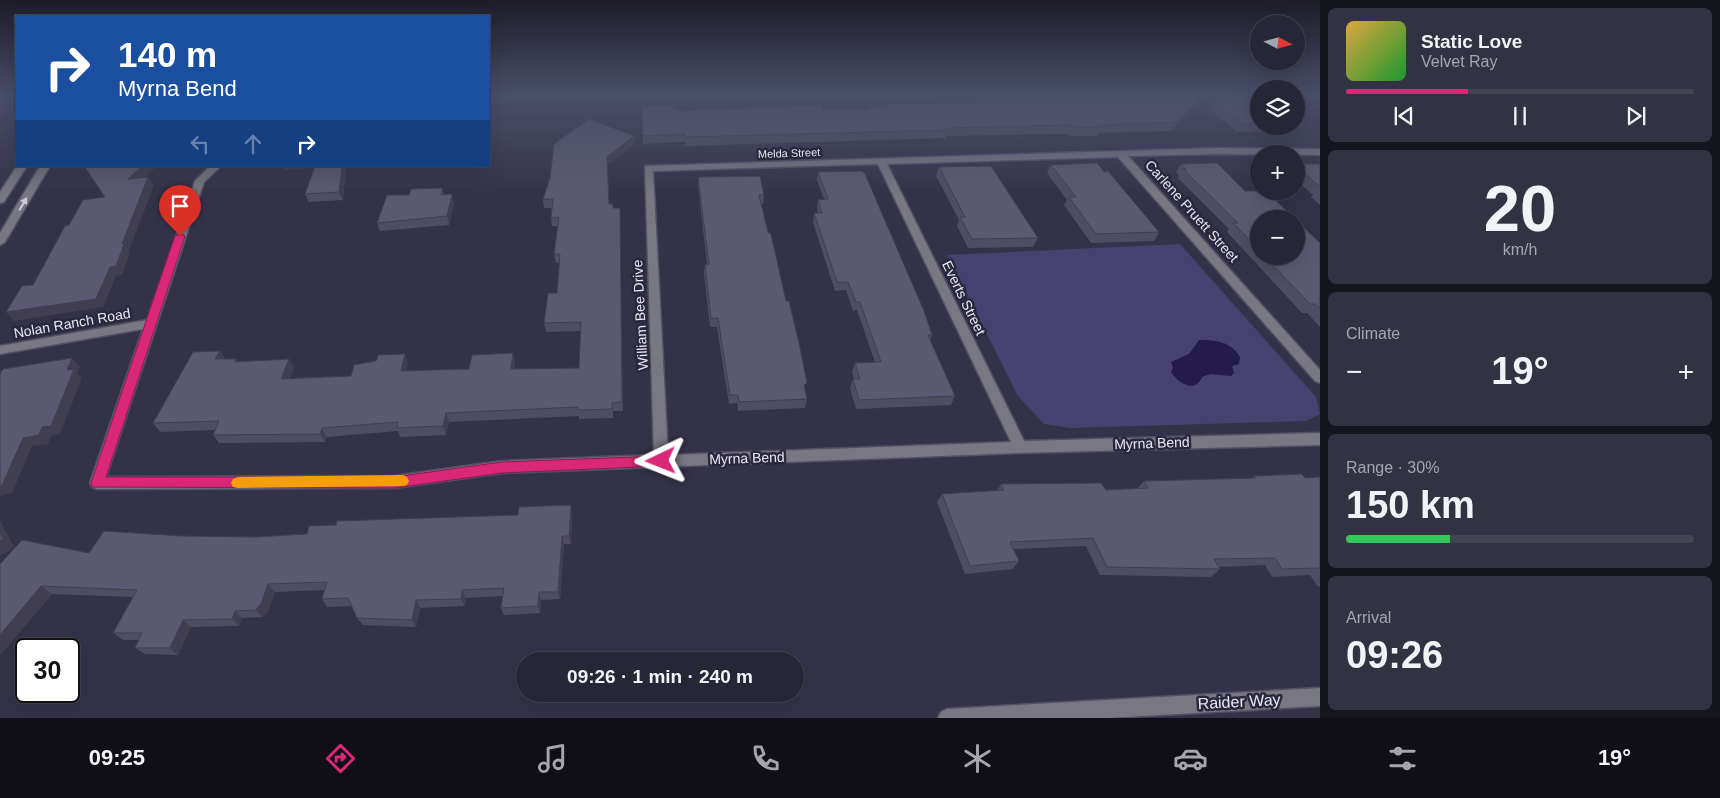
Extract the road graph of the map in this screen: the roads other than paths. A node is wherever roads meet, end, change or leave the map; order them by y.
1 (1320, 152) edge
2 (1121, 154) junction
3 (882, 162) junction
4 (21, 167) edge
5 (44, 167) edge
6 (215, 167) edge
7 (648, 168) joint
8 (0, 200) edge
9 (0, 242) edge
10 (150, 324) junction
11 (0, 350) edge
12 (1320, 378) edge
13 (1320, 439) edge
14 (1020, 447) junction
15 (661, 461) junction
16 (1320, 697) edge
17 (948, 718) edge

1 - 2 street, Melda Street
2 - 3 street, Melda Street
2 - 12 street, Carlene Pruett Street
3 - 7 street, Melda Street
3 - 14 street, Everts Street
4 - 8 street
9 -> 5 street
6 - 10 street, Myrna Bend
7 - 15 street, William Bee Drive
10 - 11 street, Nolan Ranch Road
10 - 15 street, Myrna Bend
13 - 14 street, Myrna Bend
14 - 15 street, Myrna Bend
16 - 17 street, Raider Way

